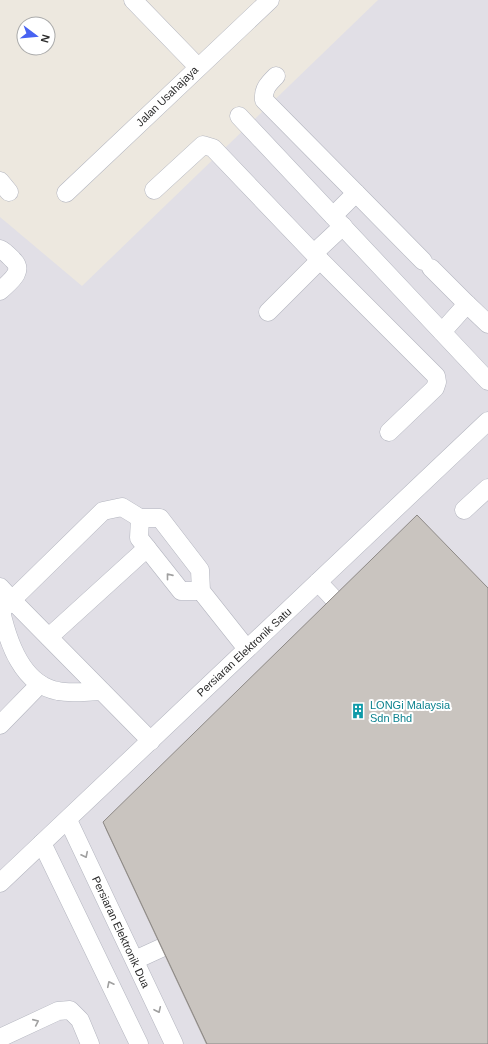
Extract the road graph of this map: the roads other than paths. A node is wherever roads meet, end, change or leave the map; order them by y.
1 (133, 0) edge
2 (270, 0) edge
3 (198, 67) junction
4 (276, 76) dead end
5 (239, 116) dead end
6 (154, 190) dead end
7 (66, 193) dead end
8 (356, 193) junction
9 (338, 221) junction
10 (0, 249) edge
11 (317, 256) junction
12 (0, 291) edge
13 (467, 304) junction
14 (268, 312) dead end
15 (488, 324) edge
16 (442, 332) junction
17 (488, 381) edge
18 (488, 421) edge
19 (389, 432) dead end
20 (488, 488) edge
21 (464, 510) dead end
22 (140, 518) junction
23 (142, 543) junction
24 (318, 582) junction
25 (200, 591) junction
26 (6, 593) edge
27 (362, 629) edge
28 (49, 637) junction
29 (247, 649) junction
30 (40, 684) junction
31 (102, 691) junction
32 (0, 725) edge
33 (151, 741) junction
34 (68, 820) junction
35 (42, 843) junction
36 (0, 883) edge
37 (197, 931) edge
38 (135, 960) junction
39 (0, 1038) edge
40 (90, 1044) edge
41 (139, 1044) edge
42 (174, 1044) edge

1 - 3 street
2 - 3 street, Jalan Usahajaya
3 - 7 street, Jalan Usahajaya
4 - 8 street
5 - 9 street
6 - 11 street
8 - 9 street
8 - 13 street
9 - 11 street
9 - 16 street
10 - 12 street
11 - 14 street
11 - 19 street
13 - 15 street
13 - 16 street
16 - 17 street
18 - 24 street, Persiaran Elektronik Satu
20 - 21 street
22 - 23 street
22 - 25 street
22 - 26 street
25 -> 23 street
23 - 28 street
24 - 27 street
24 - 29 street, Persiaran Elektronik Satu
25 - 29 street
26 - 28 street
26 - 30 street
28 - 31 street
29 - 33 street, Persiaran Elektronik Satu
30 - 31 street
30 - 32 street
31 - 33 street
33 - 34 street, Persiaran Elektronik Satu
34 - 35 street, Persiaran Elektronik Satu
34 -> 38 street, Persiaran Elektronik Dua
35 - 36 street, Persiaran Elektronik Satu
41 -> 35 street
37 - 38 street
38 -> 42 street, Persiaran Elektronik Dua
39 -> 40 street

